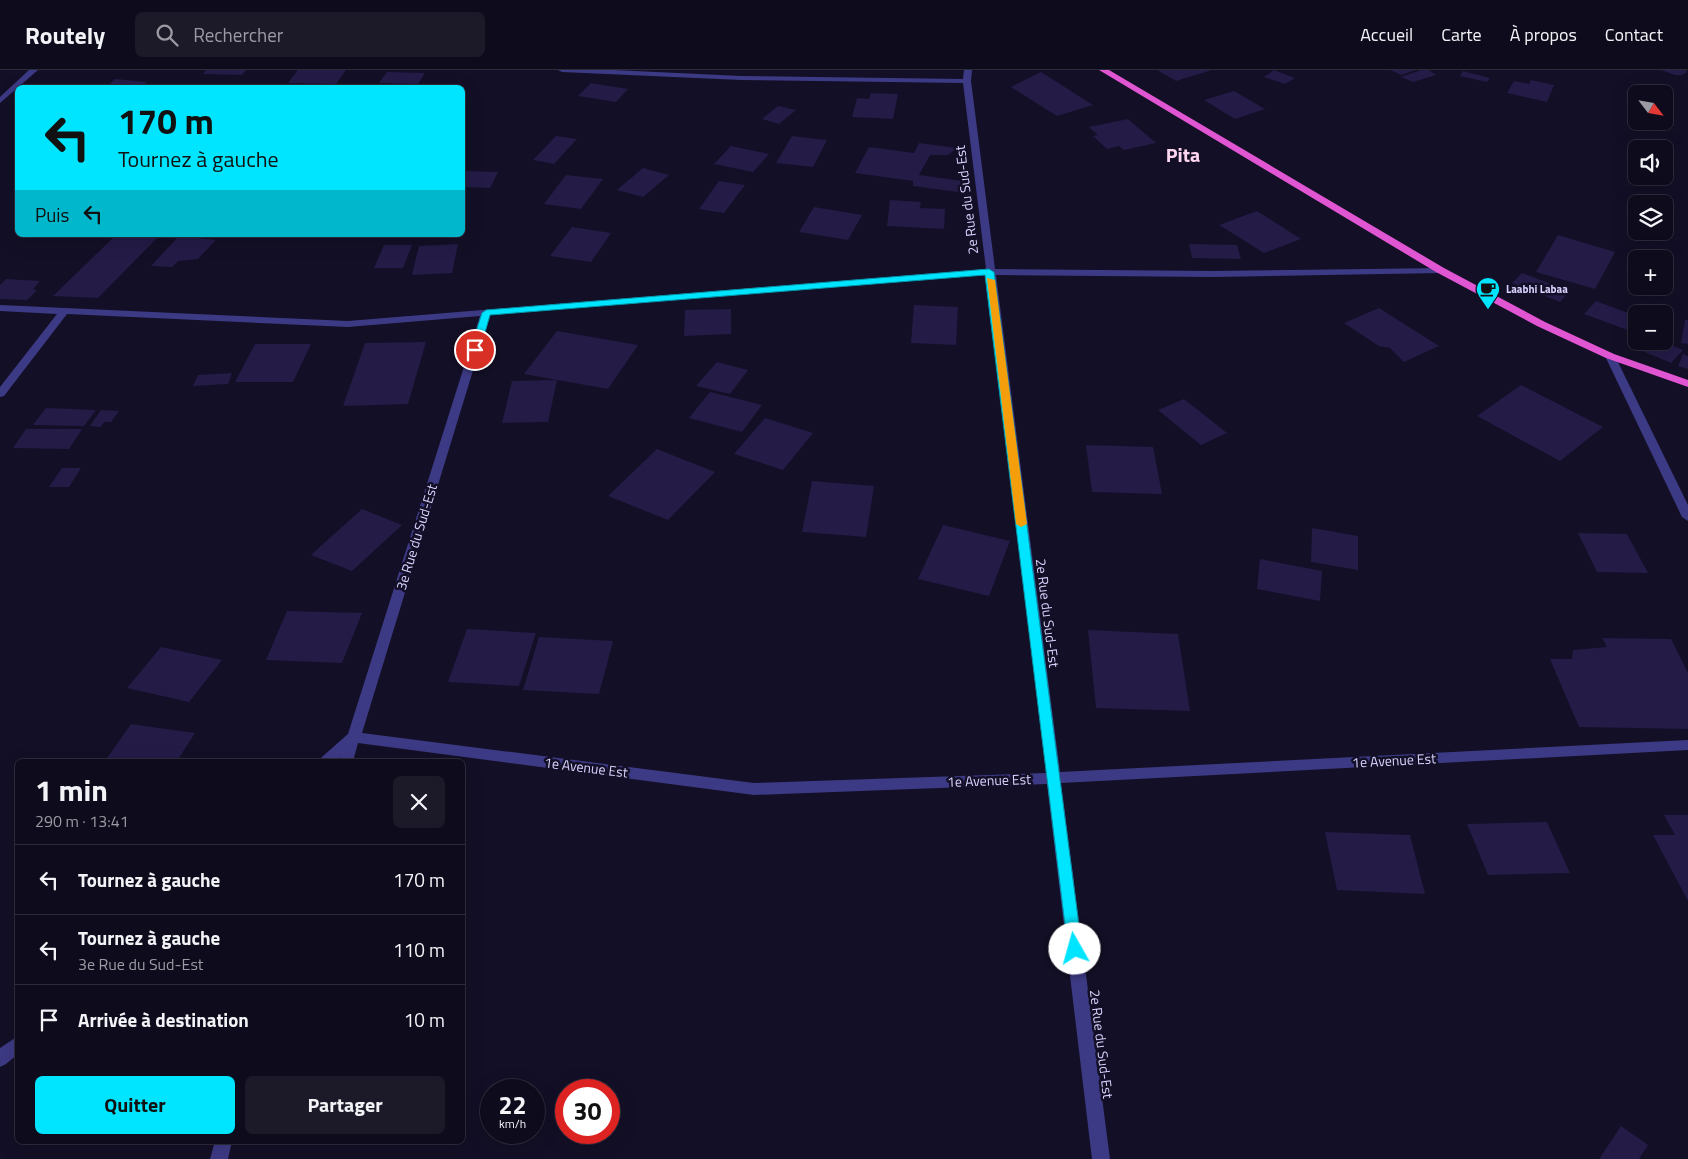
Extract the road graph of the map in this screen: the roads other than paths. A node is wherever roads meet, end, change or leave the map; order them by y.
1 (34, 70) edge
2 (562, 70) edge
3 (1103, 70) edge
4 (967, 76) edge
5 (17, 85) edge
6 (15, 87) edge
7 (0, 100) edge
8 (1440, 270) junction
9 (989, 272) junction
10 (0, 308) edge
11 (64, 310) junction
12 (486, 313) junction
13 (1610, 356) junction
14 (1688, 384) edge
15 (0, 394) edge
16 (1688, 517) edge
17 (353, 737) junction
18 (1688, 745) edge
19 (329, 759) edge
20 (347, 759) edge
21 (1054, 778) junction
22 (15, 1046) edge
23 (0, 1059) edge
24 (223, 1144) edge
25 (218, 1159) edge
26 (1101, 1159) edge

1 - 5 street
2 - 4 street
3 - 8 highway
4 - 9 street, 2e Rue du Sud-Est
6 - 7 street
8 - 9 street
8 - 13 highway
9 - 12 street
9 - 21 street, 2e Rue du Sud-Est
10 - 11 street
11 - 12 street
11 - 15 street
12 - 17 street, 3e Rue du Sud-Est
13 - 14 highway
13 - 16 street
17 - 19 street
17 - 20 street, 3e Rue du Sud-Est
17 - 21 street, 1e Avenue Est
18 - 21 street, 1e Avenue Est
21 - 26 street, 2e Rue du Sud-Est
22 - 23 street
24 - 25 street

